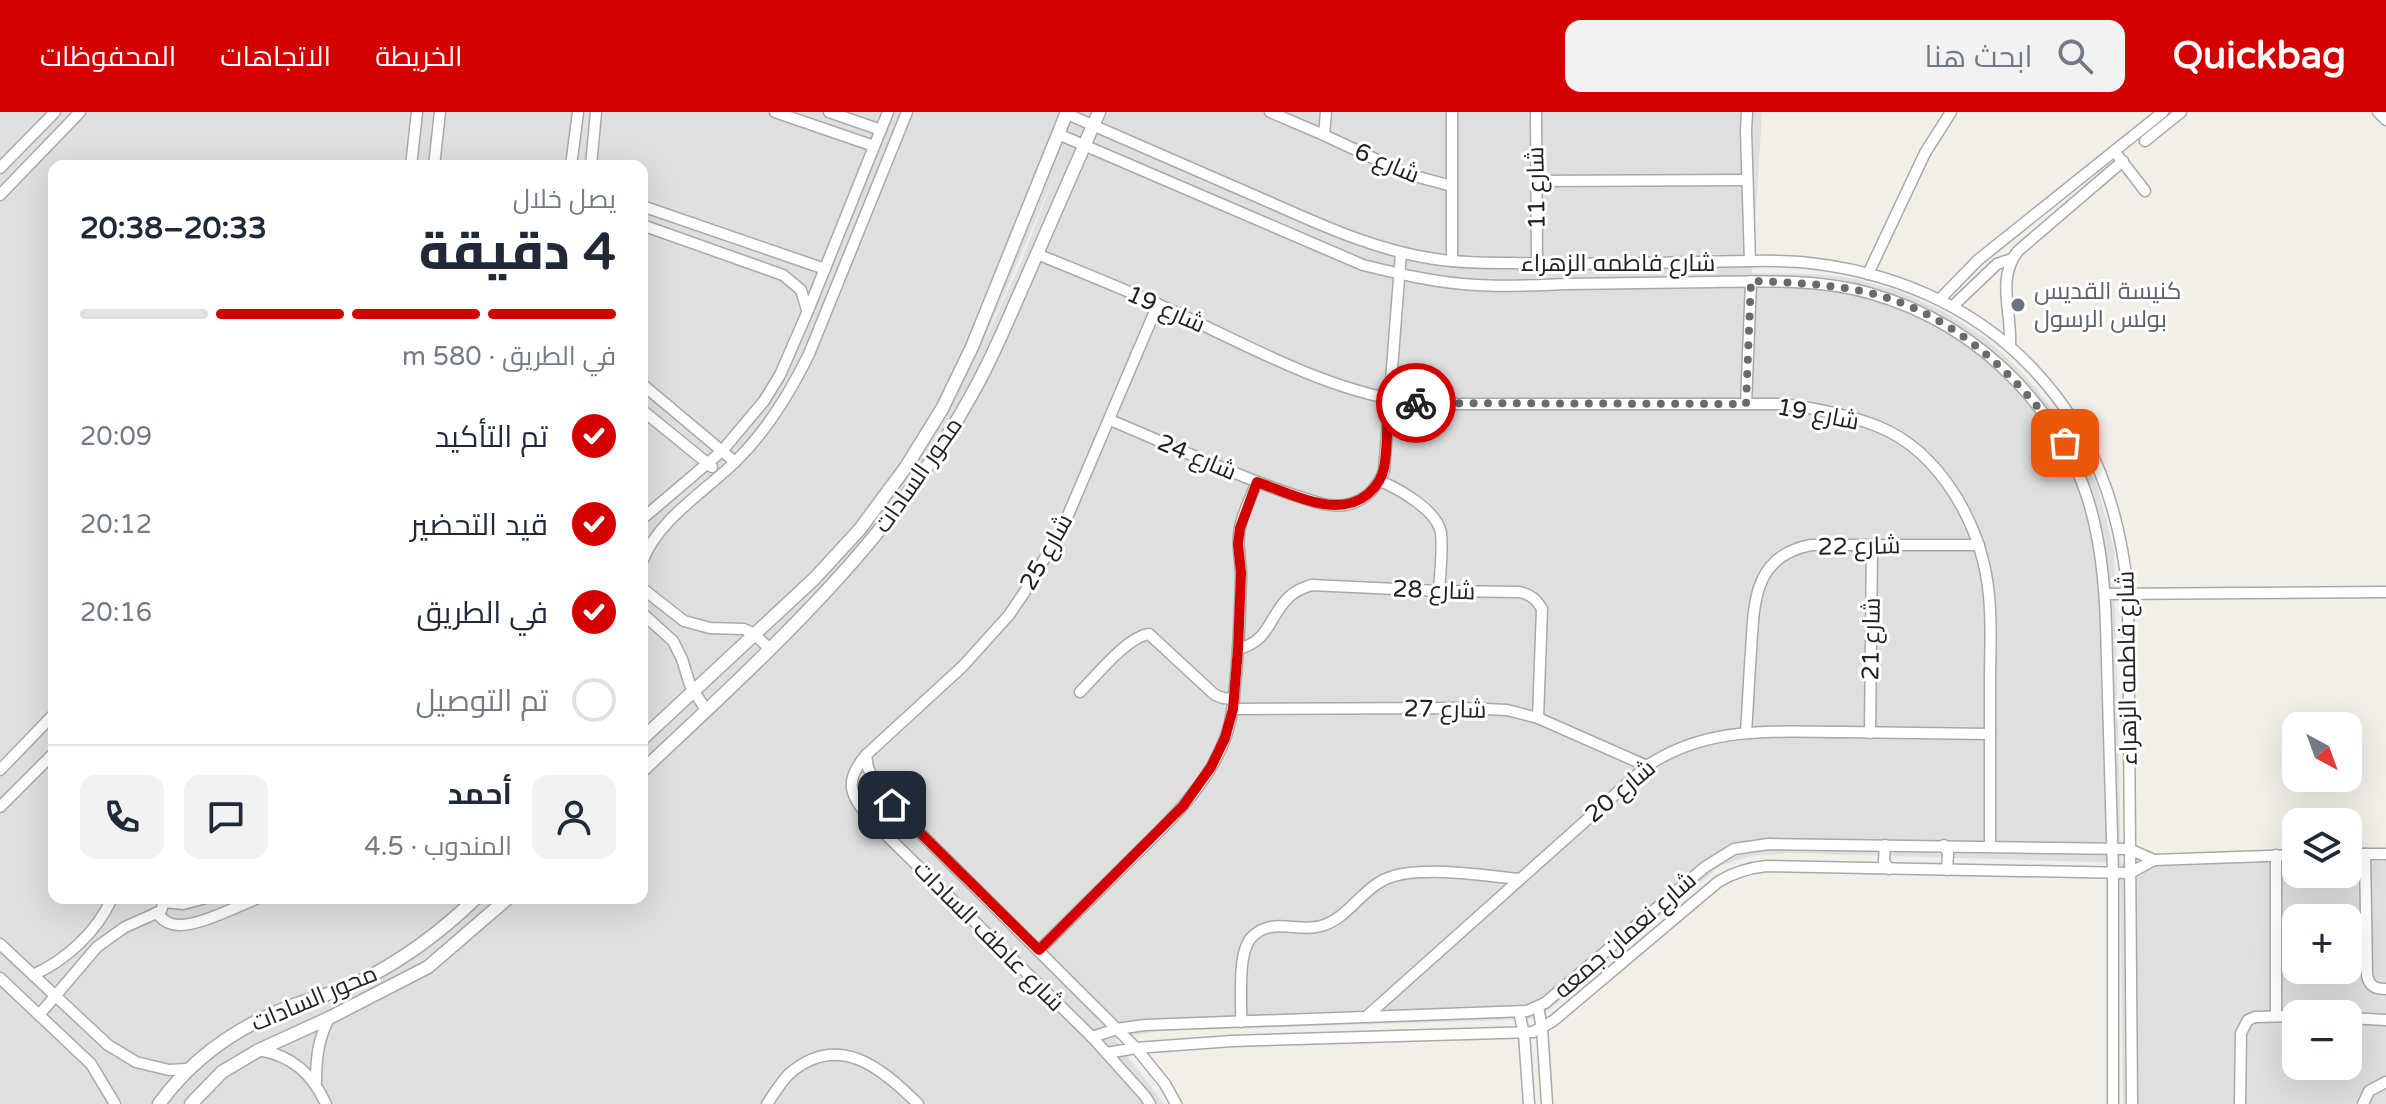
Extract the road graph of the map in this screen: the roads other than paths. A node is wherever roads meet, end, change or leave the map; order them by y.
1 (37, 112) edge
2 (55, 112) edge
3 (80, 112) edge
4 (417, 112) edge
5 (440, 112) edge
6 (578, 112) edge
7 (596, 112) edge
8 (775, 112) edge
9 (829, 112) edge
10 (888, 112) edge
11 (907, 112) edge
12 (1099, 112) edge
13 (1270, 112) edge
14 (1326, 112) edge
15 (1452, 112) edge
16 (1536, 112) edge
17 (1747, 112) edge
18 (1951, 112) edge
19 (2163, 112) edge
20 (2181, 112) edge
21 (2378, 112) edge
22 (1067, 113) edge
23 (2386, 120) edge
24 (1093, 125) junction
25 (37, 130) junction
26 (881, 130) junction
27 (1058, 134) junction
28 (1324, 135) junction
29 (2145, 141) dead end
30 (874, 146) junction
31 (1084, 146) junction
32 (2115, 151) junction
33 (412, 160) edge
34 (435, 160) edge
35 (572, 160) edge
36 (592, 160) edge
37 (2123, 161) junction
38 (0, 168) edge
39 (1747, 180) junction
40 (1536, 181) junction
41 (1452, 186) junction
42 (2145, 191) dead end
43 (0, 195) edge
44 (648, 208) edge
45 (648, 227) edge
46 (1401, 253) junction
47 (1037, 254) junction
48 (2012, 259) junction
49 (1452, 261) junction
50 (1744, 261) junction
51 (1764, 261) junction
52 (1537, 264) junction
53 (825, 269) junction
54 (1400, 274) junction
55 (1868, 274) junction
56 (1738, 281) junction
57 (1751, 281) junction
58 (1763, 281) junction
59 (1940, 299) junction
60 (1158, 304) junction
61 (1953, 306) junction
62 (807, 313) junction
63 (2010, 345) junction
64 (648, 389) edge
65 (1388, 400) junction
66 (1746, 404) junction
67 (648, 415) edge
68 (1110, 420) junction
69 (722, 451) junction
70 (735, 462) junction
71 (708, 463) junction
72 (721, 474) junction
73 (1380, 481) junction
74 (1257, 482) junction
75 (648, 514) edge
76 (1872, 545) junction
77 (1979, 545) junction
78 (648, 550) edge
79 (1439, 591) junction
80 (2386, 592) edge
81 (648, 593) edge
82 (2105, 594) junction
83 (2128, 594) junction
84 (648, 618) edge
85 (754, 634) junction
86 (770, 649) junction
87 (1238, 649) junction
88 (1080, 692) dead end
89 (694, 693) junction
90 (1234, 704) junction
91 (706, 710) junction
92 (1538, 718) junction
93 (48, 720) edge
94 (1746, 732) junction
95 (1870, 733) junction
96 (648, 734) edge
97 (1990, 734) junction
98 (866, 755) junction
99 (48, 759) edge
100 (648, 765) edge
101 (1647, 766) junction
102 (0, 770) edge
103 (0, 807) edge
104 (1885, 845) junction
105 (1944, 845) junction
106 (1990, 846) junction
107 (2112, 849) junction
108 (2129, 849) junction
109 (2365, 854) joint
110 (2386, 854) edge
111 (2276, 855) junction
112 (2282, 855) edge
113 (2154, 860) junction
114 (1889, 869) junction
115 (1947, 870) junction
116 (2113, 873) junction
117 (2130, 873) junction
118 (1520, 879) junction
119 (108, 904) edge
120 (164, 904) edge
121 (243, 904) edge
122 (469, 904) edge
123 (501, 904) edge
124 (156, 913) junction
125 (0, 944) edge
126 (1039, 950) junction
127 (33, 975) junction
128 (0, 978) edge
129 (2386, 989) edge
130 (56, 997) junction
131 (1538, 1007) junction
132 (1519, 1012) junction
133 (39, 1015) junction
134 (1366, 1016) junction
135 (2276, 1016) junction
136 (2282, 1016) edge
137 (329, 1018) junction
138 (2362, 1019) edge
139 (2386, 1020) edge
140 (1241, 1022) junction
141 (1542, 1028) junction
142 (1117, 1029) junction
143 (1524, 1034) junction
144 (1092, 1037) junction
145 (1136, 1048) junction
146 (259, 1050) junction
147 (1107, 1053) junction
148 (187, 1069) junction
149 (316, 1082) junction
150 (2386, 1082) edge
151 (1165, 1084) junction
152 (1147, 1100) edge
153 (115, 1104) edge
154 (159, 1104) edge
155 (191, 1104) edge
156 (326, 1104) edge
157 (767, 1104) edge
158 (918, 1104) edge
159 (1176, 1104) edge
160 (1529, 1104) edge
161 (1547, 1104) edge
162 (2113, 1104) edge
163 (2132, 1104) edge
164 (2240, 1104) edge
165 (2363, 1104) edge

1 - 25 street
2 - 25 street
3 - 43 street
4 - 33 street
5 - 34 street
6 - 35 street
7 - 36 street
8 - 30 street
9 - 26 street
10 - 26 street
11 - 70 street
12 - 24 street, محور السادات
13 - 28 street, شارع 6
14 - 28 street, شارع 6
15 - 41 street
16 - 40 street, شارع 11
17 - 39 street
18 - 55 street
19 - 32 street
20 - 29 street
21 - 23 street
22 - 24 street, شارع فاطمه الزهراء
22 - 27 street, محور السادات
24 - 31 street, محور السادات
24 - 46 street, شارع فاطمه الزهراء
25 - 38 street
26 - 30 street
27 - 31 street, شارع فاطمه الزهراء
27 - 85 street, محور السادات
28 - 41 street, شارع 6
30 - 53 street
31 - 47 street, محور السادات
31 - 54 street, شارع فاطمه الزهراء
32 - 37 street
32 - 59 street
37 - 42 street
37 - 48 street
39 - 40 street
39 - 50 street
40 - 52 street, شارع 11
41 - 49 street
44 - 53 street
45 - 62 street
46 - 49 street, شارع فاطمه الزهراء
46 - 54 street
47 - 60 street, شارع 19
47 - 86 street, محور السادات
48 - 61 street
48 - 63 street
49 - 52 street, شارع فاطمه الزهراء
50 - 51 street, شارع فاطمه الزهراء
50 - 52 street, شارع فاطمه الزهراء
50 - 56 street
51 - 55 street, شارع فاطمه الزهراء
51 - 58 street
53 - 62 street
54 - 56 street, شارع فاطمه الزهراء
54 - 65 street
55 - 59 street, شارع فاطمه الزهراء
56 - 57 street, شارع فاطمه الزهراء
57 - 58 street, شارع فاطمه الزهراء
57 - 66 street
58 - 82 street, شارع فاطمه الزهراء
59 - 61 street, شارع فاطمه الزهراء
60 - 65 street, شارع 19
60 - 68 street, شارع 25
61 - 63 street, شارع فاطمه الزهراء
62 - 69 street
63 - 83 street, شارع فاطمه الزهراء
64 - 69 street
65 - 66 street, شارع 19
65 - 73 street
66 - 77 street, شارع 19
67 - 71 street
68 - 74 street, شارع 24
68 - 98 street, شارع 25
69 - 70 street
69 - 71 street
70 - 72 street
71 - 72 street
71 - 75 street
72 - 78 street
73 - 74 street, شارع 24
73 - 79 street
74 - 87 street
76 - 77 street, شارع 22
76 - 94 street, شارع 22
76 - 95 street, شارع 21
77 - 97 street, شارع 19
79 - 87 street, شارع 28
79 - 92 street, شارع 28
80 - 83 street
81 - 85 street
82 - 83 street
82 - 107 street, شارع فاطمه الزهراء
83 - 108 street, شارع فاطمه الزهراء
84 - 89 street
85 - 86 street
85 - 89 street, محور السادات
86 - 91 street, محور السادات
87 - 90 street
88 - 90 street
89 - 91 street
89 - 96 street, محور السادات
90 - 92 street, شارع 27
90 - 126 street
91 - 100 street, محور السادات
92 - 101 street, شارع 27
93 - 102 street
94 - 95 street, شارع 20
94 - 101 street, شارع 20
95 - 97 street, شارع 20
97 - 106 street, شارع 19
98 - 126 street, شارع عاطف السادات
98 - 144 street, شارع عاطف السادات
99 - 103 street
101 - 118 street, شارع 20
104 - 105 street, شارع نعمان جمعه
104 - 114 street
104 - 131 street, شارع نعمان جمعه
105 - 106 street, شارع نعمان جمعه
105 - 115 street
106 - 107 street, شارع نعمان جمعه
107 - 108 street, شارع نعمان جمعه
107 - 116 street, شارع فاطمه الزهراء
108 - 113 street, شارع نعمان جمعه
108 - 117 street, شارع فاطمه الزهراء
109 - 110 street
109 - 129 street
111 - 112 street, شارع نعمان جمعه
111 - 113 street, شارع نعمان جمعه
111 - 135 street
113 - 117 street, شارع نعمان جمعه
114 - 115 street, شارع نعمان جمعه
114 - 141 street, شارع نعمان جمعه
115 - 116 street, شارع نعمان جمعه
116 - 117 street, شارع نعمان جمعه
116 - 162 street, شارع فاطمه الزهراء
117 - 163 street, شارع فاطمه الزهراء
118 - 134 street, شارع 20
118 - 140 street
119 - 127 street
120 - 124 street
121 - 124 street
122 - 148 street, محور السادات
123 - 137 street, محور السادات
124 - 130 street
125 - 127 street
126 - 142 street, شارع عاطف السادات
127 - 130 street
128 - 133 street
130 - 133 street
130 - 148 street
131 - 132 street, شارع نعمان جمعه
131 - 141 street
132 - 134 street, شارع نعمان جمعه
132 - 143 street
133 - 153 street
134 - 140 street, شارع نعمان جمعه
135 - 136 street
135 - 164 street
137 - 146 street, محور السادات
137 - 149 street
138 - 139 street
140 - 142 street, شارع نعمان جمعه
141 - 143 street, شارع نعمان جمعه
141 - 161 street
142 - 144 street, شارع نعمان جمعه
142 - 145 street, شارع عاطف السادات
143 - 145 street, شارع نعمان جمعه
143 - 160 street
144 - 147 street, شارع عاطف السادات
145 - 147 street, شارع نعمان جمعه
145 - 151 street, شارع عاطف السادات
146 - 149 street
146 - 155 street, محور السادات
147 - 152 street, شارع عاطف السادات
148 - 154 street, محور السادات
149 - 156 street
150 - 165 street
151 - 152 street
151 - 159 street, شارع عاطف السادات
157 - 158 street

